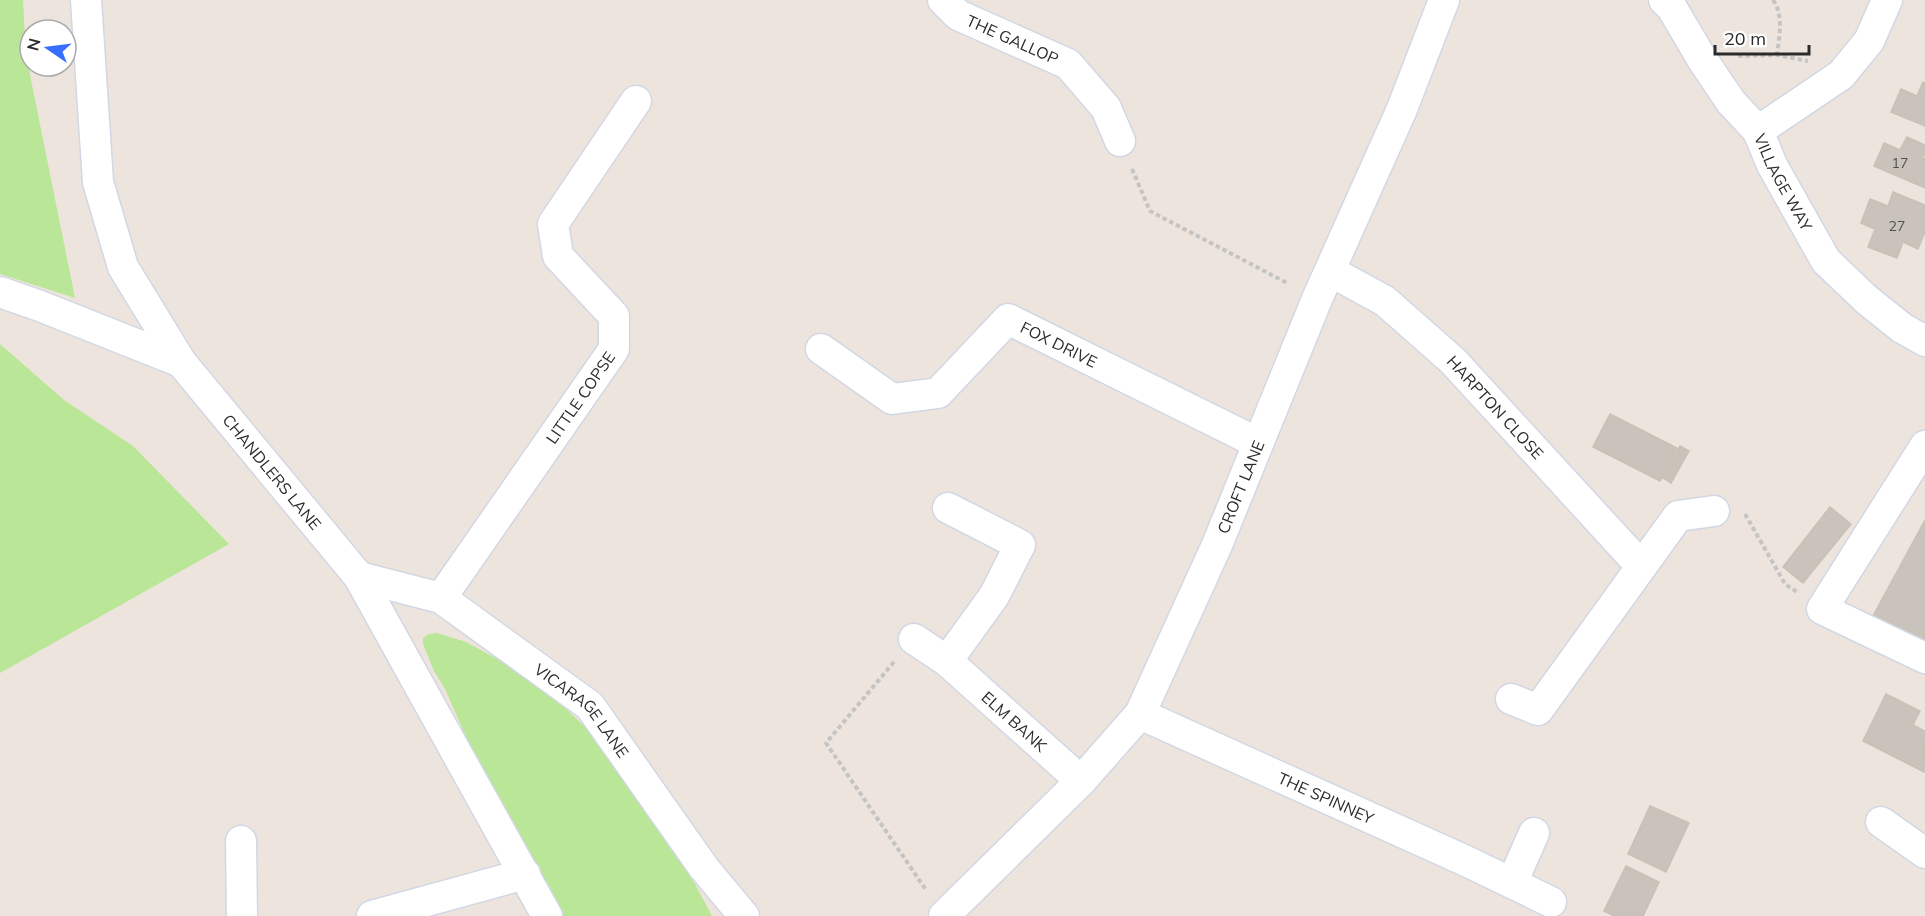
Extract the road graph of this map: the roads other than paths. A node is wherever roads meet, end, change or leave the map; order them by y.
1 (86, 0) edge
2 (943, 0) edge
3 (1443, 0) edge
4 (1664, 0) edge
5 (1887, 0) edge
6 (636, 102) dead end
7 (1758, 131) junction
8 (1120, 141) road end
9 (1330, 271) junction
10 (0, 292) edge
11 (1925, 341) edge
12 (821, 349) dead end
13 (181, 362) junction
14 (1258, 443) junction
15 (1925, 446) edge
16 (948, 508) dead end
17 (1714, 511) road end
18 (1641, 566) junction
19 (360, 577) junction
20 (441, 598) junction
21 (914, 639) road end
22 (1925, 658) edge
23 (947, 661) junction
24 (1511, 699) dead end
25 (1140, 714) junction
26 (1081, 781) junction
27 (1881, 822) dead end
28 (1534, 833) dead end
29 (241, 841) dead end
30 (1925, 853) edge
31 (525, 874) junction
32 (1512, 884) junction
33 (1551, 902) dead end
34 (942, 911) edge
35 (242, 916) edge
36 (372, 916) edge
37 (547, 916) edge
38 (744, 916) edge

1 - 13 street, CHANDLERS LANE
2 - 8 street, THE GALLOP
3 - 9 street, CROFT LANE
4 - 7 street, VILLAGE WAY
5 - 7 street
6 - 20 street, LITTLE COPSE
7 - 11 street, VILLAGE WAY
9 - 14 street, CROFT LANE
9 - 18 street, HARPTON CLOSE
10 - 13 street
12 - 14 street, FOX DRIVE
13 - 19 street, CHANDLERS LANE
14 - 25 street, CROFT LANE
15 - 22 street
16 - 23 street
17 - 18 street
18 - 24 street
19 - 20 street, VICARAGE LANE
19 - 31 street, CHANDLERS LANE
20 - 38 street, VICARAGE LANE
21 - 23 street, ELM BANK
23 - 26 street, ELM BANK
25 - 26 street, CROFT LANE
25 - 32 street, THE SPINNEY
26 - 34 street, CROFT LANE
27 - 30 street
28 - 32 street
29 - 35 street
31 - 36 street
31 - 37 street, CHANDLERS LANE
32 - 33 street, THE SPINNEY

